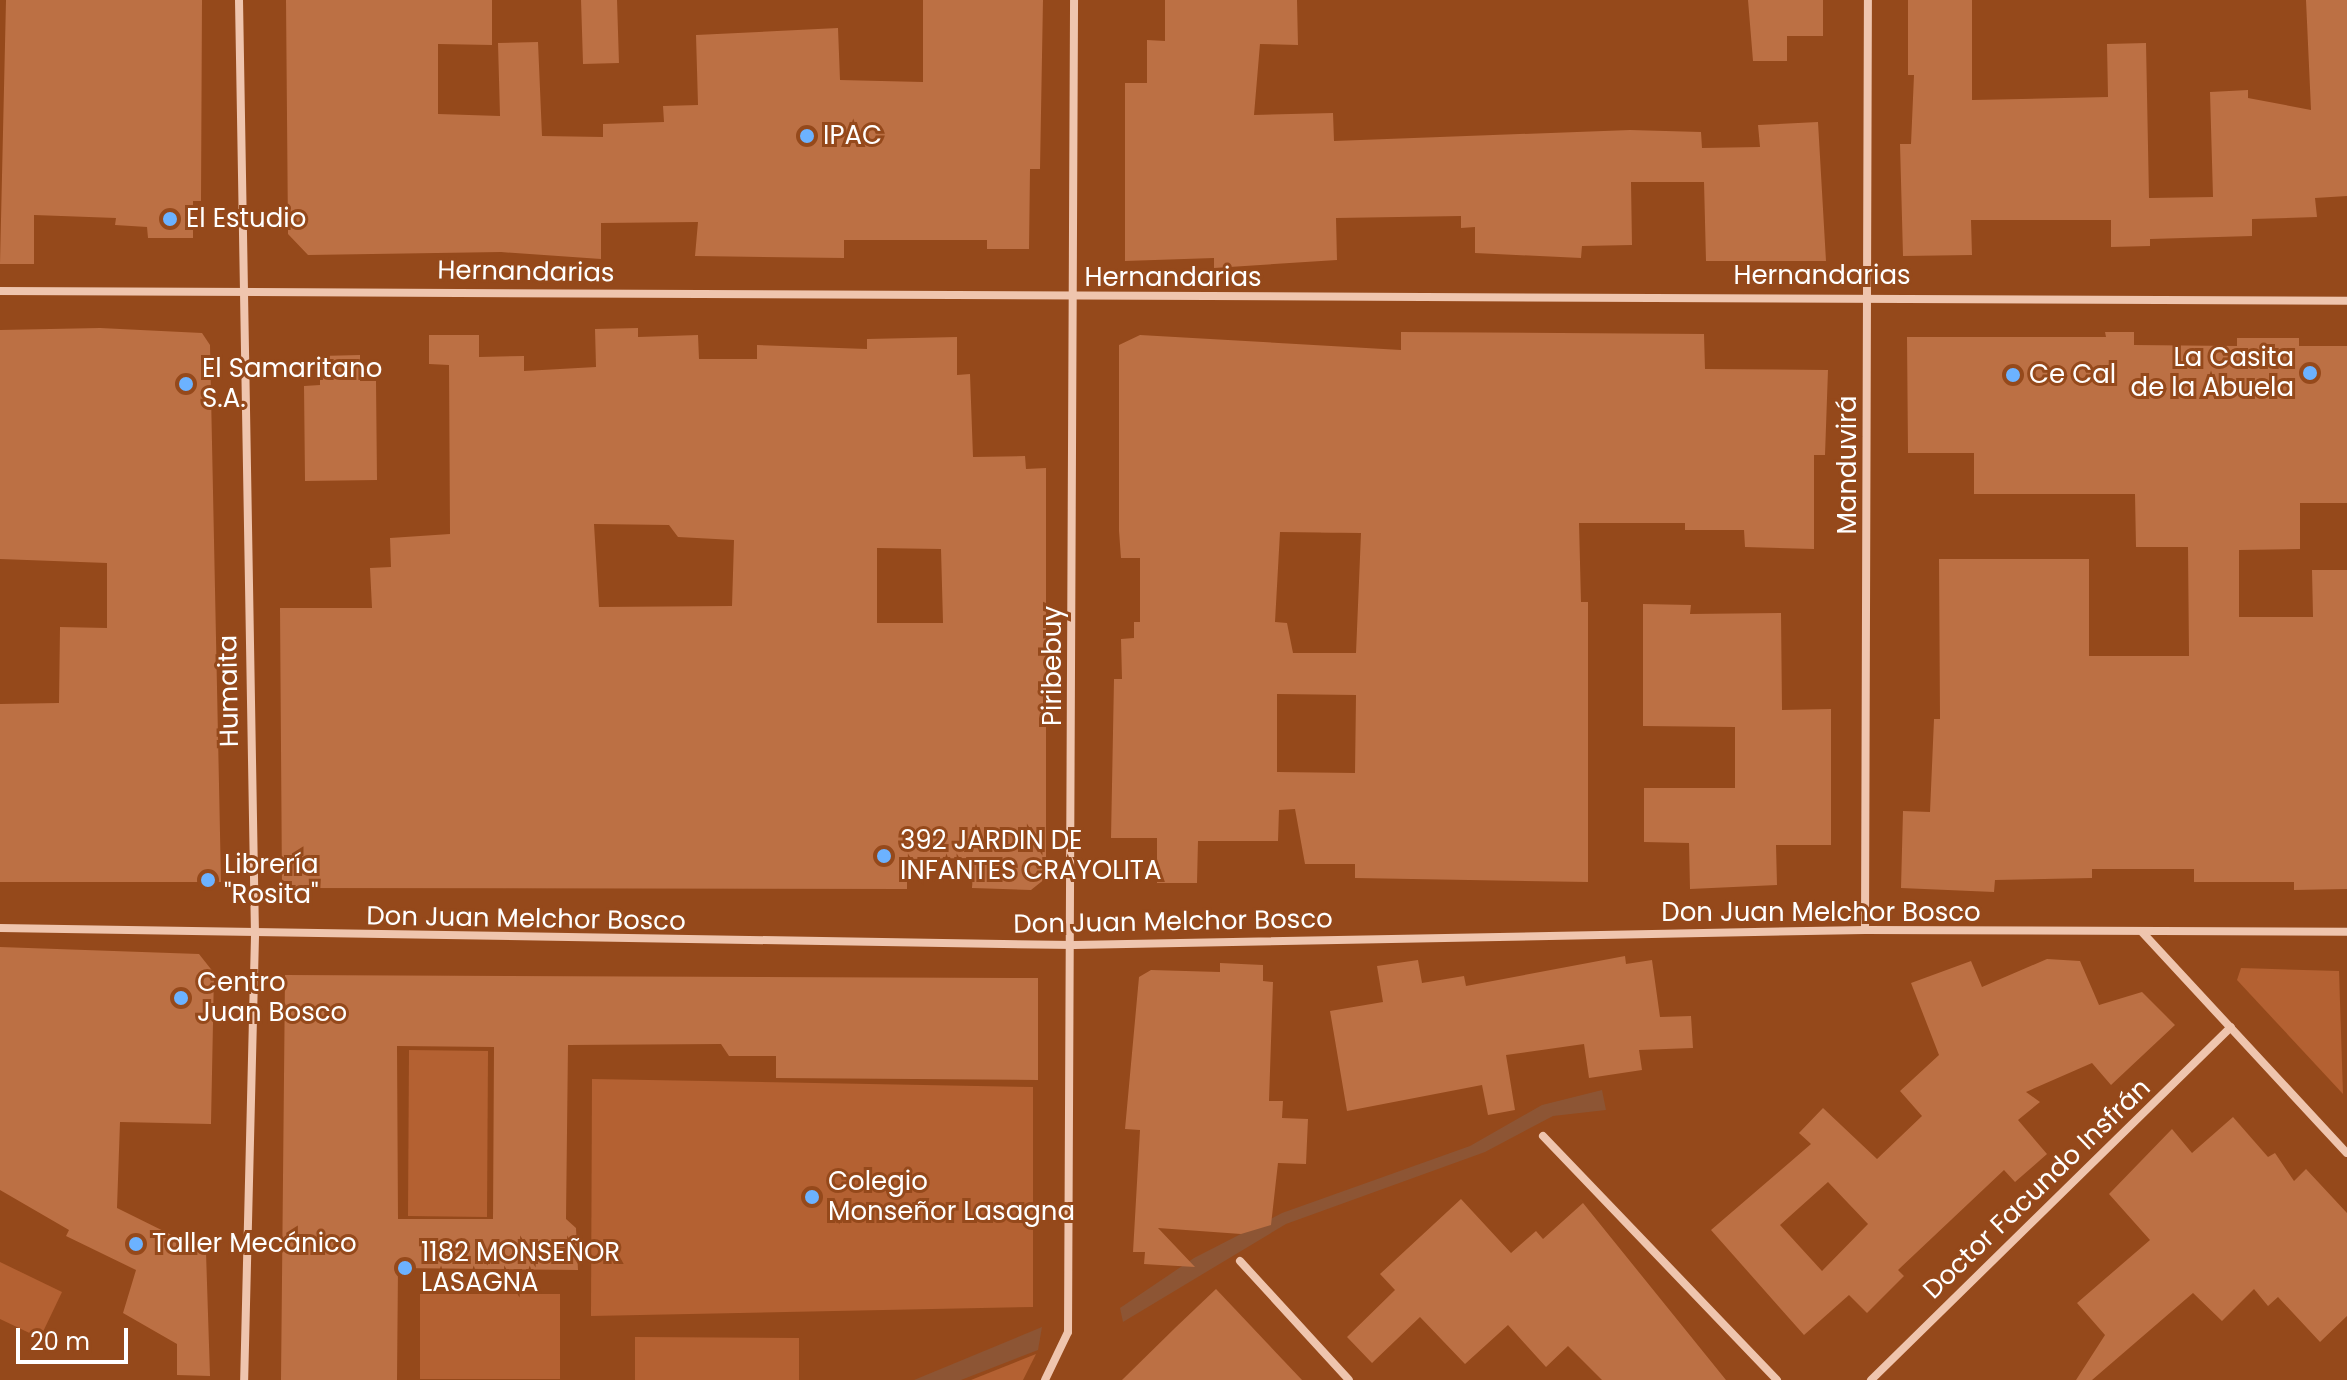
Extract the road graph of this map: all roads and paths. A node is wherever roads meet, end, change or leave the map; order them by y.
1 (239, 0) edge
2 (1074, 0) edge
3 (1868, 0) edge
4 (241, 289) junction
5 (0, 291) edge
6 (1869, 296) junction
7 (1073, 298) junction
8 (2347, 301) edge
9 (0, 928) edge
10 (1865, 930) junction
11 (2142, 932) junction
12 (2347, 932) edge
13 (255, 936) junction
14 (1074, 945) junction
15 (2231, 1027) junction
16 (1543, 1136) dead end
17 (2347, 1153) edge
18 (1240, 1261) dead end
19 (244, 1380) edge
20 (1045, 1380) edge
21 (1349, 1380) edge
22 (1777, 1380) edge
23 (1871, 1380) edge

1 - 4 street, Humaita
2 - 7 street, Piribebuy
3 - 6 street, Manduvirá
4 - 5 street, Hernandarias
4 - 7 street, Hernandarias
4 - 13 street, Humaita
6 - 7 street, Hernandarias
6 - 8 street, Hernandarias
6 - 10 street, Manduvirá
7 - 14 street, Piribebuy
9 - 13 street, Don Juan Melchor Bosco
10 - 11 street, Don Juan Melchor Bosco
10 - 14 street, Don Juan Melchor Bosco
11 - 12 street, Don Juan Melchor Bosco
11 - 15 street
13 - 14 street, Don Juan Melchor Bosco
13 - 19 street, Humaita
14 - 20 street, Piribebuy
15 - 17 street
15 - 23 street, Doctor Facundo Insfrán
16 - 22 street
18 - 21 street

